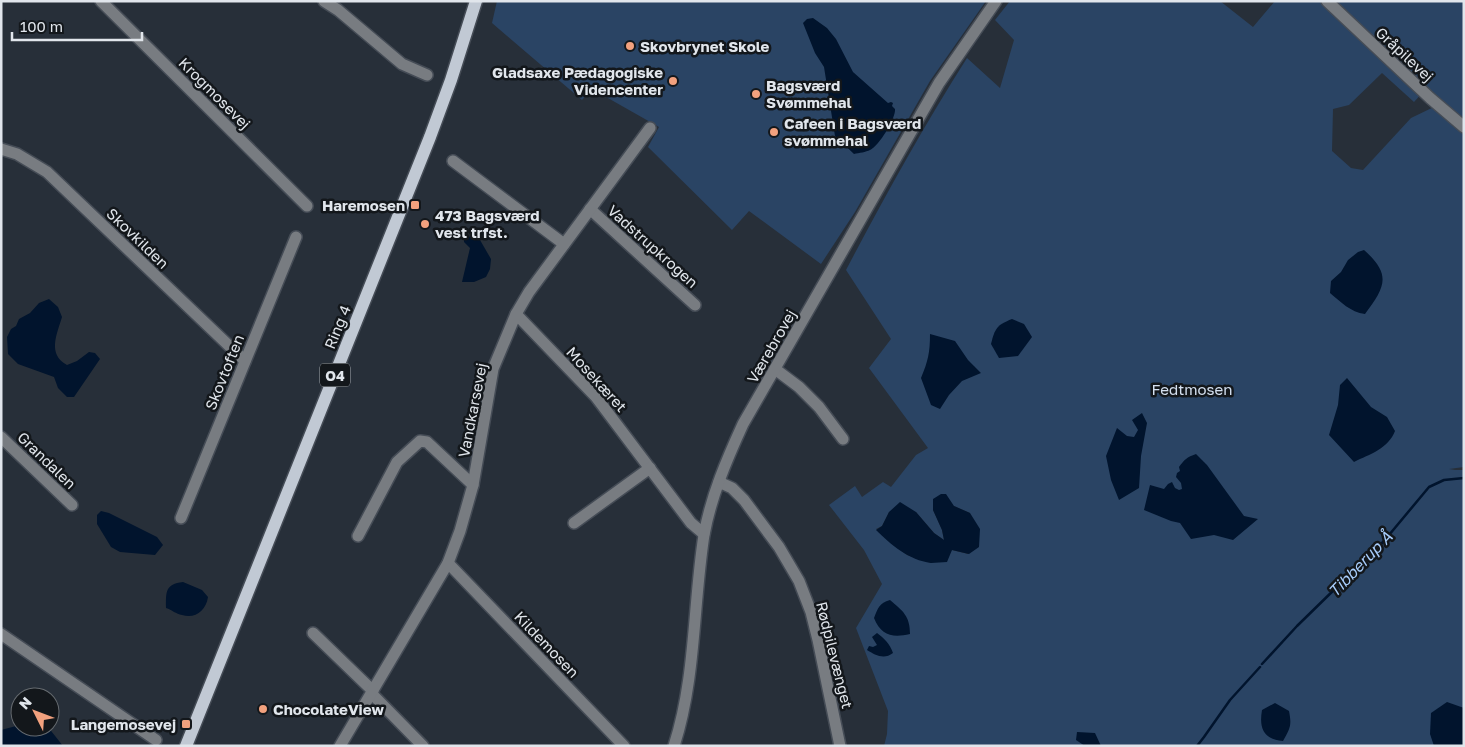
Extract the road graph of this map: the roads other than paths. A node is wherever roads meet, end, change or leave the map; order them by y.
1 (101, 1) edge
2 (324, 1) edge
3 (476, 1) edge
4 (996, 1) edge
5 (1327, 1) edge
6 (427, 75) dead end
7 (1464, 127) edge
8 (650, 128) dead end
9 (1, 149) edge
10 (453, 160) dead end
11 (307, 206) dead end
12 (590, 209) junction
13 (296, 237) dead end
14 (564, 244) junction
15 (695, 305) dead end
16 (516, 314) junction
17 (245, 361) junction
18 (775, 369) junction
19 (1, 437) edge
20 (843, 439) dead end
21 (650, 468) junction
22 (718, 482) junction
23 (473, 485) junction
24 (72, 505) dead end
25 (181, 518) dead end
26 (574, 523) dead end
27 (704, 534) junction
28 (358, 536) dead end
29 (448, 563) junction
30 (313, 633) dead end
31 (1, 634) edge
32 (372, 693) junction
33 (156, 740) dead end
34 (186, 746) edge
35 (340, 746) edge
36 (423, 746) edge
37 (624, 746) edge
38 (674, 746) edge
39 (840, 746) edge

1 - 11 street, Krogmosevej
2 - 6 street
3 - 34 main road, Ring 4 / O4
4 - 18 street, Værebrovej
5 - 7 street, Gråpilevej
8 - 12 street, Vandkarsevej
9 - 17 street, Skovkilden
10 - 14 street
12 - 14 street, Vandkarsevej
12 - 15 street, Vadstrupkrogen
13 - 17 street, Skovtoften
14 - 16 street, Vandkarsevej
16 - 21 street, Mosekæret
16 - 23 street, Vandkarsevej
17 - 25 street, Skovtoften
18 - 20 street
18 - 22 street, Værebrovej
19 - 24 street, Grandalen
21 - 26 street
21 - 27 street, Mosekæret
22 - 27 street, Værebrovej
22 - 39 street, Rødpilevænget
23 - 28 street
23 - 29 street, Vandkarsevej
27 - 38 street, Værebrovej
29 - 32 street, Vandkarsevej
29 - 37 street, Kildemosen
30 - 32 street
31 - 33 street
32 - 35 street, Vandkarsevej
32 - 36 street

